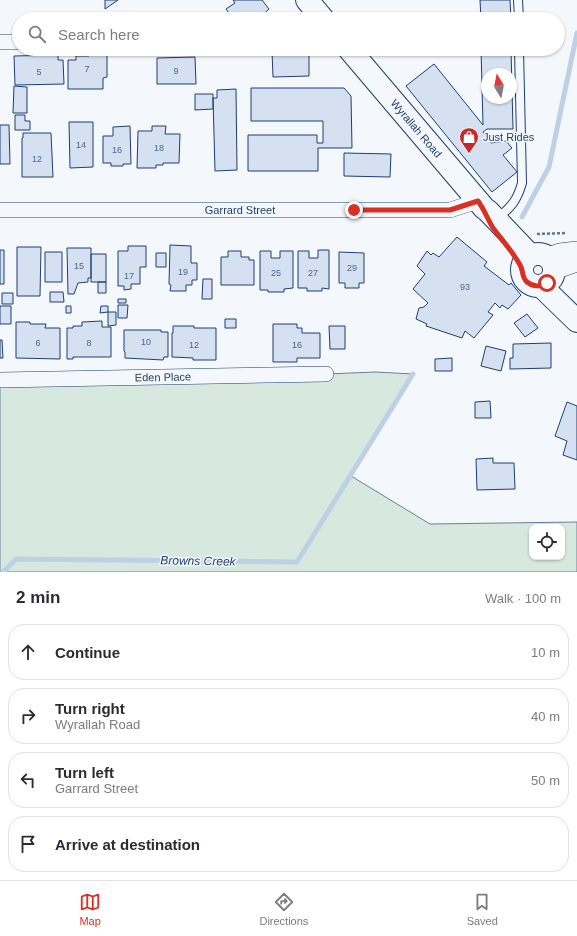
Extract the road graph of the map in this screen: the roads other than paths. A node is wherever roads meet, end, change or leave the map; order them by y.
1 (307, 0) edge
2 (518, 0) edge
3 (317, 12) edge
4 (519, 12) edge
5 (0, 42) edge
6 (12, 42) edge
7 (355, 56) edge
8 (519, 56) edge
9 (0, 210) edge
10 (486, 210) junction
11 (577, 251) edge
12 (577, 262) edge
13 (540, 264) junction
14 (575, 319) edge
15 (326, 374) dead end
16 (0, 380) edge

1 - 3 main road
2 - 4 lane
5 - 6 street
7 - 10 main road, Wyrallah Road
8 - 10 lane
9 - 10 street, Garrard Street
10 - 13 main road, Wyrallah Road
11 - 13 street
12 - 13 street
13 - 14 main road, Wyrallah Road
15 - 16 street, Eden Place

